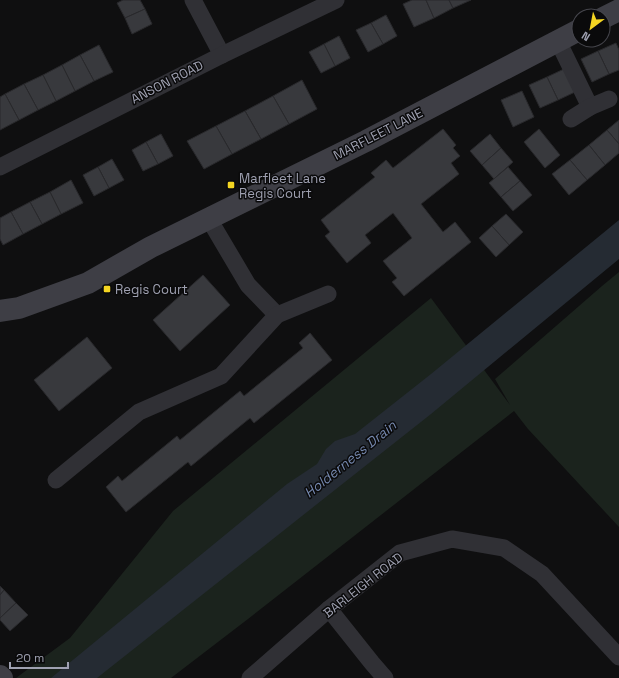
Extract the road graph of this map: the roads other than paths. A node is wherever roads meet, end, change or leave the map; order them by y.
1 (193, 0) edge
2 (336, 0) edge
3 (571, 34) edge
4 (558, 41) junction
5 (222, 55) junction
6 (609, 99) dead end
7 (590, 107) junction
8 (571, 119) dead end
9 (0, 167) edge
10 (209, 219) junction
11 (328, 294) dead end
12 (0, 311) edge
13 (277, 315) junction
14 (56, 480) dead end
15 (329, 609) junction
16 (619, 657) edge
17 (250, 678) edge
18 (385, 678) edge

1 - 5 street
2 - 5 street, ANSON ROAD
3 - 4 street, MARFLEET LANE
4 - 7 street
4 - 10 street, MARFLEET LANE
5 - 9 street, ANSON ROAD
6 - 7 street
7 - 8 street
10 - 12 street, MARFLEET LANE
10 - 13 street
11 - 13 street
13 - 14 street
15 - 16 street, BARLEIGH ROAD
15 - 17 street, BARLEIGH ROAD
15 - 18 street

